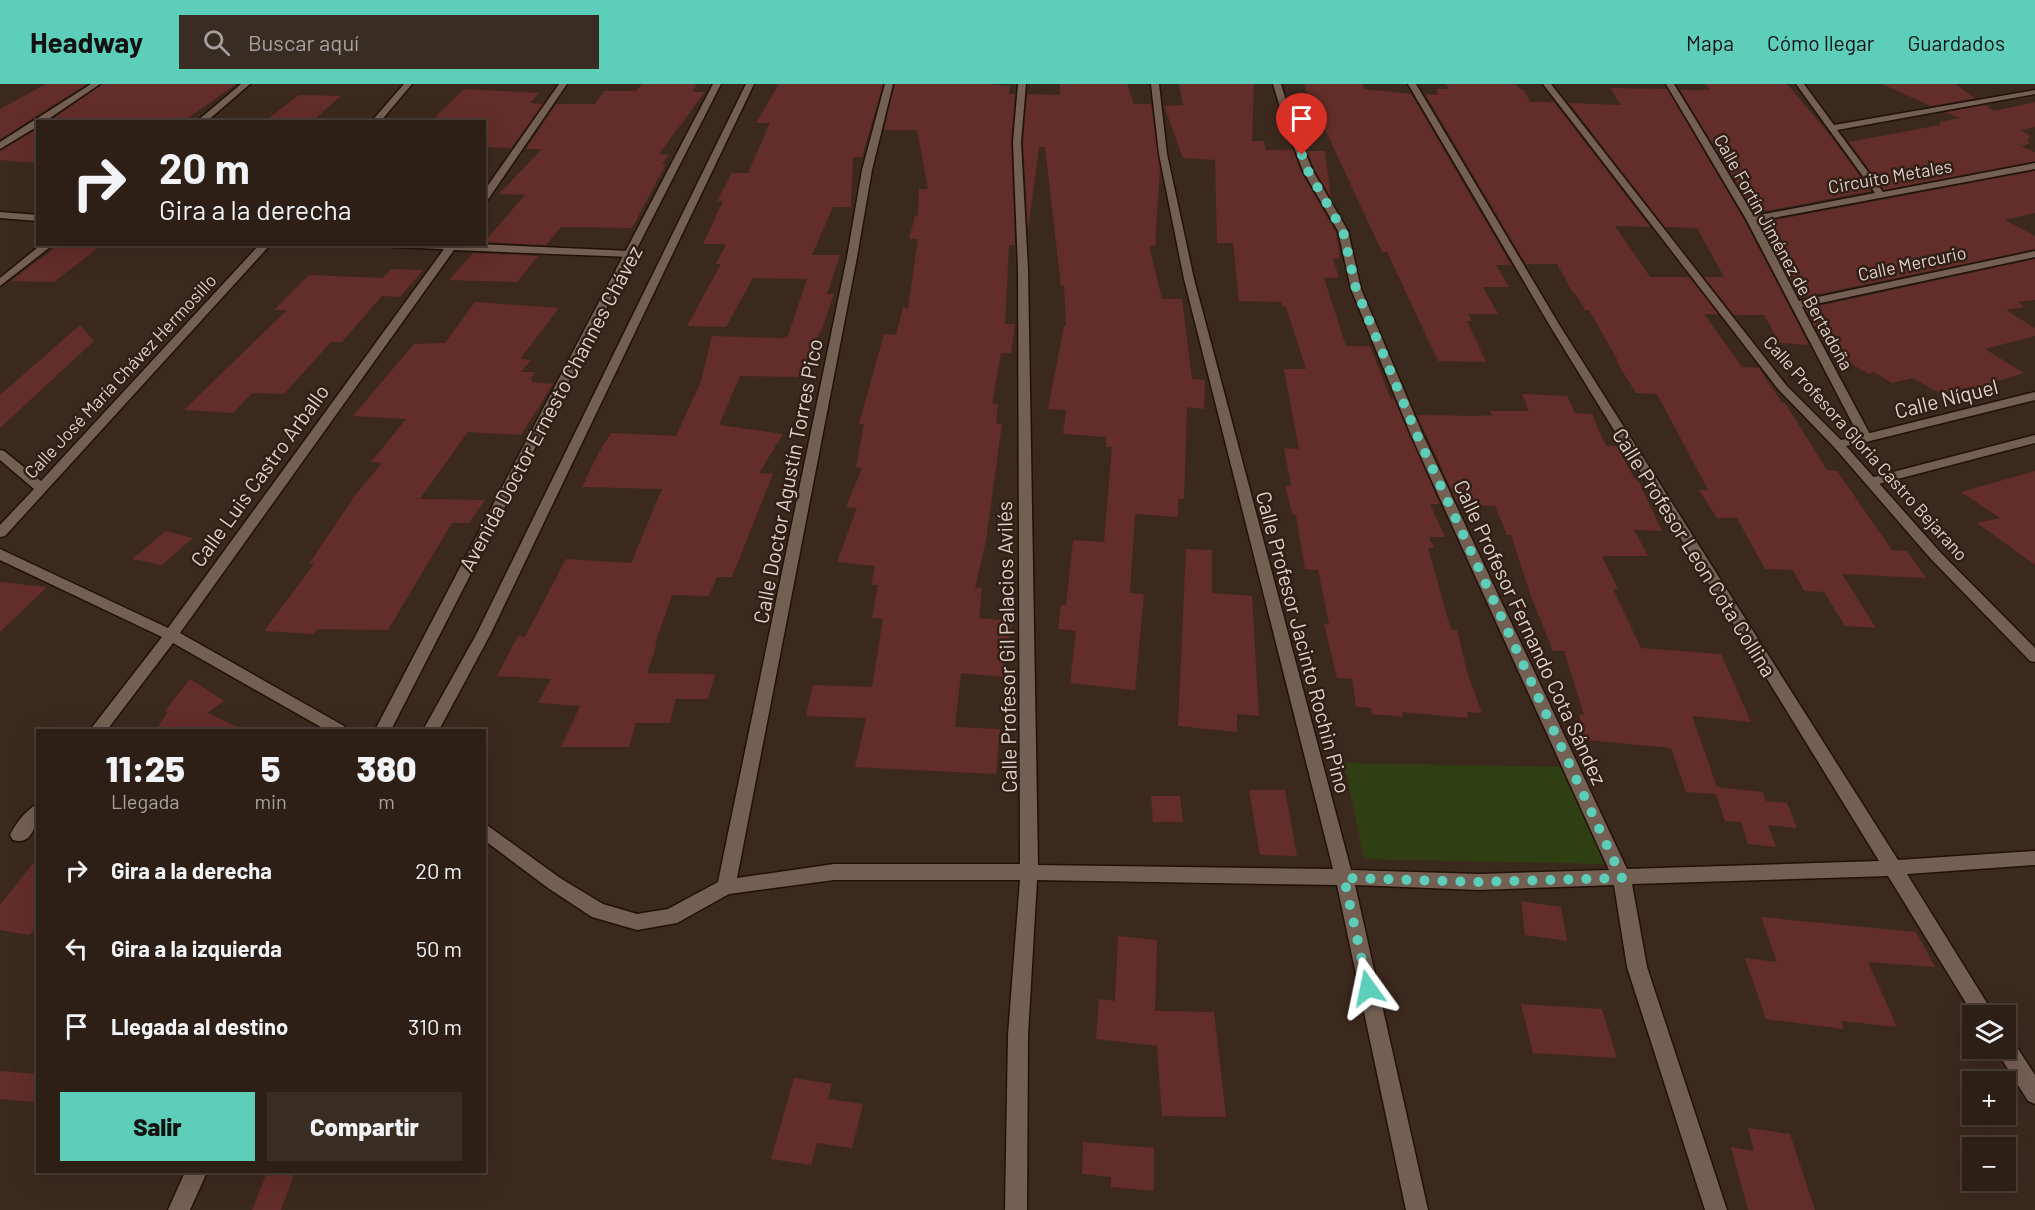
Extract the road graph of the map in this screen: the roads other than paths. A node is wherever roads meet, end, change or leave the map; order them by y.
1 (96, 84) edge
2 (246, 84) edge
3 (408, 84) edge
4 (563, 84) edge
5 (717, 84) edge
6 (750, 84) edge
7 (889, 84) edge
8 (1022, 84) edge
9 (1155, 84) edge
10 (1277, 84) edge
11 (1412, 84) edge
12 (1547, 84) edge
13 (1670, 84) edge
14 (1800, 84) edge
15 (2025, 84) edge
16 (2035, 91) edge
17 (41, 120) edge
18 (202, 120) edge
19 (377, 120) edge
20 (36, 123) edge
21 (1832, 128) junction
22 (0, 146) edge
23 (2035, 166) edge
24 (1880, 194) junction
25 (486, 195) edge
26 (0, 215) edge
27 (36, 218) edge
28 (1751, 219) junction
29 (46, 246) edge
30 (264, 246) edge
31 (452, 246) edge
32 (631, 254) junction
33 (2035, 254) edge
34 (0, 283) edge
35 (1796, 305) junction
36 (2035, 396) edge
37 (1866, 438) junction
38 (2035, 439) edge
39 (1838, 444) junction
40 (0, 454) edge
41 (1871, 482) junction
42 (41, 488) junction
43 (0, 532) edge
44 (0, 554) edge
45 (171, 635) junction
46 (2035, 657) edge
47 (99, 729) edge
48 (337, 729) edge
49 (384, 729) edge
50 (432, 729) edge
51 (36, 814) edge
52 (486, 832) edge
53 (19, 835) dead end
54 (2035, 858) edge
55 (1891, 868) junction
56 (1029, 872) junction
57 (1344, 878) junction
58 (1622, 878) junction
59 (726, 887) junction
60 (1978, 1005) edge
61 (2013, 1059) edge
62 (2035, 1094) edge
63 (196, 1173) edge
64 (179, 1210) edge
65 (1016, 1210) edge
66 (1417, 1210) edge
67 (1716, 1210) edge

1 - 17 street
2 - 18 street
3 - 19 street
4 - 25 street
5 - 32 street, Avenida Doctor Ernesto Channes Chávez
6 - 50 street, Avenida Doctor Ernesto Channes Chávez
7 - 59 street, Calle Doctor Agustín Torres Pico
8 - 56 street, Calle Profesor Gil Palacios Avilés
9 - 57 street, Calle Profesor Jacinto Rochin Pino
10 - 58 street, Calle Profesor Fernando Cota Sández
11 - 55 street, Calle Profesor Leon Cota Collina
12 - 39 street, Calle Profesora Gloria Castro Bejarano
13 - 28 street, Calle Fortín Jiménez de Bertadoña
14 - 21 street
15 - 16 street
16 - 21 street
20 - 22 street
21 - 24 street
23 - 24 street, Circuito Metales
24 - 28 street, Circuito Metales
26 - 27 street
28 - 35 street, Calle Fortín Jiménez de Bertadoña
29 - 34 street
30 - 42 street, Calle José María Chávez Hermosillo
31 - 32 street
31 - 45 street, Calle Luis Castro Arballo
32 - 49 street, Avenida Doctor Ernesto Channes Chávez
33 - 35 street, Calle Mercurio
35 - 37 street, Calle Fortín Jiménez de Bertadoña
36 - 37 street, Calle Níquel
37 - 39 street, Calle Níquel
38 - 41 street
39 - 41 street, Calle Profesora Gloria Castro Bejarano
40 - 42 street
41 - 46 street, Calle Profesora Gloria Castro Bejarano
42 - 43 street, Calle José María Chávez Hermosillo
44 - 45 street
45 - 47 street, Calle Luis Castro Arballo
45 - 48 street
51 - 53 street
52 - 59 street
54 - 55 street
55 - 58 street
55 - 60 street, Calle Profesor Leon Cota Collina
56 - 57 street
56 - 59 street
56 - 65 street, Calle Profesor Gil Palacios Avilés
57 - 58 street
57 - 66 street, Calle Profesor Jacinto Rochin Pino
58 - 67 street, Calle Profesor Fernando Cota Sández
61 - 62 street
63 - 64 street

